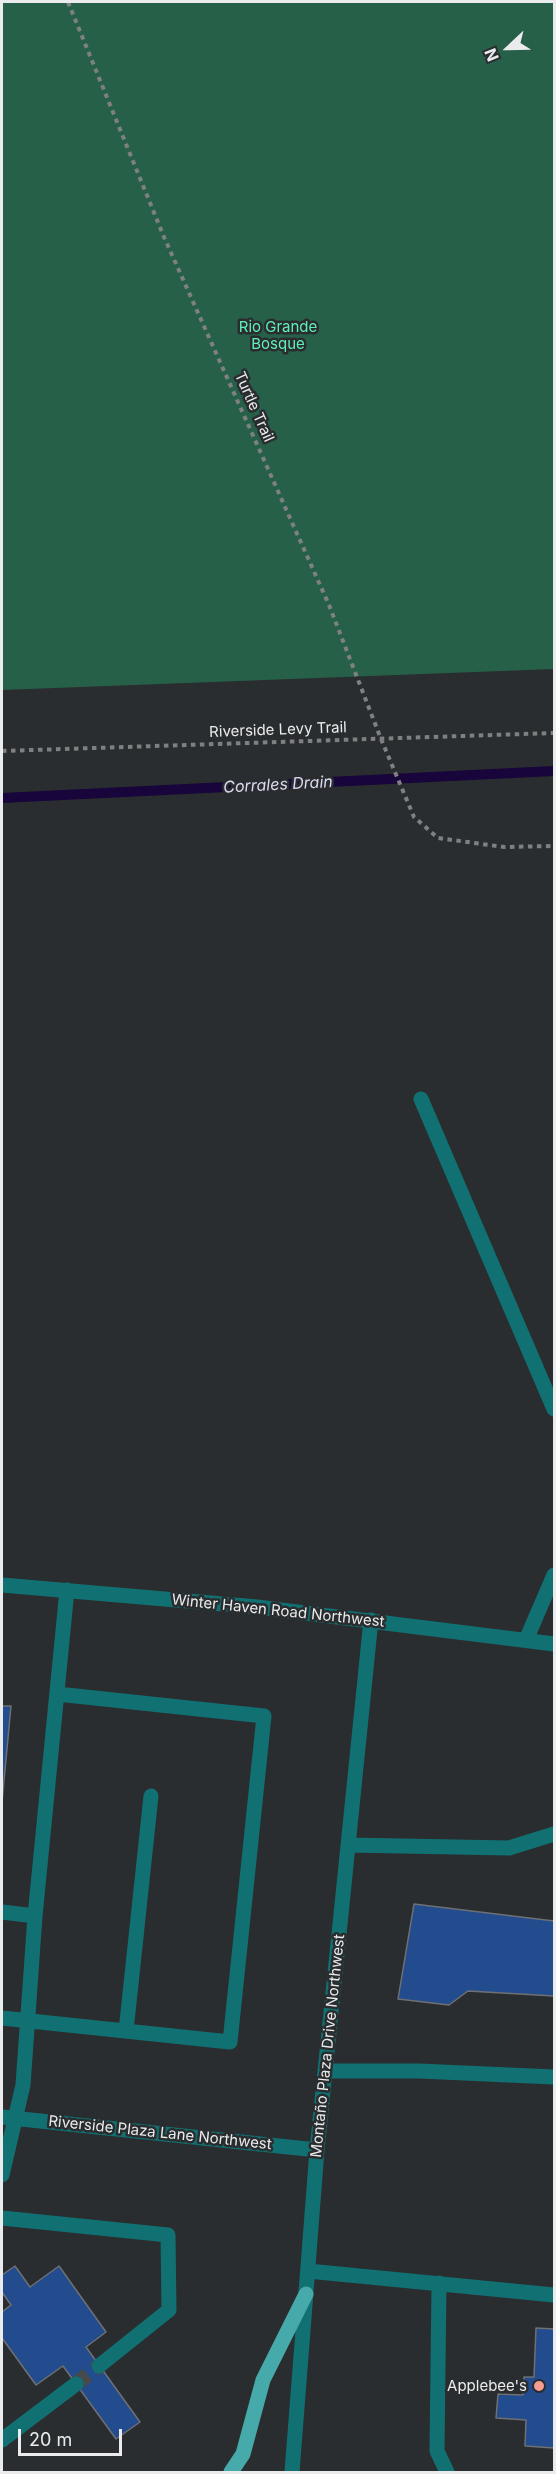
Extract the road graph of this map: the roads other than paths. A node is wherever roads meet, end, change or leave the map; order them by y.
1 (421, 1099) dead end
2 (555, 1408) edge
3 (555, 1575) edge
4 (2, 1585) edge
5 (67, 1590) junction
6 (371, 1620) junction
7 (526, 1640) junction
8 (555, 1644) edge
9 (57, 1694) junction
10 (151, 1796) dead end
11 (555, 1834) edge
12 (348, 1845) junction
13 (2, 1912) edge
14 (35, 1916) junction
15 (2, 2018) edge
16 (28, 2020) junction
17 (126, 2031) junction
18 (326, 2071) junction
19 (555, 2077) edge
20 (8, 2118) edge
21 (318, 2150) junction
22 (2, 2175) edge
23 (2, 2218) edge
24 (308, 2271) junction
25 (440, 2283) junction
26 (306, 2294) junction
27 (555, 2295) edge
28 (99, 2366) tunnel mouth
29 (76, 2384) tunnel mouth
30 (2, 2440) edge
31 (231, 2472) edge
32 (292, 2472) edge
33 (447, 2472) edge

1 - 2 street
3 - 7 street
4 - 5 street, Winter Haven Road Northwest
5 - 6 street, Winter Haven Road Northwest
5 - 9 street
6 - 7 street, Winter Haven Road Northwest
6 - 12 street, Montaño Plaza Drive Northwest
7 - 8 street, Winter Haven Road Northwest
9 - 14 street
9 - 17 street
10 - 17 street
11 - 12 street
12 - 18 street, Montaño Plaza Drive Northwest
13 - 14 street
14 - 16 street
15 - 16 street
16 - 17 street
16 - 20 street
18 - 19 street
18 - 21 street, Montaño Plaza Drive Northwest
20 - 21 street, Riverside Plaza Lane Northwest
20 - 22 street
21 - 24 street, Montaño Plaza Drive Northwest
23 - 28 street
24 - 25 street
24 - 26 street, Montaño Plaza Drive Northwest
25 - 27 street
25 - 33 street
26 - 31 main road
26 - 32 street, Montaño Plaza Drive Northwest
29 - 30 street

